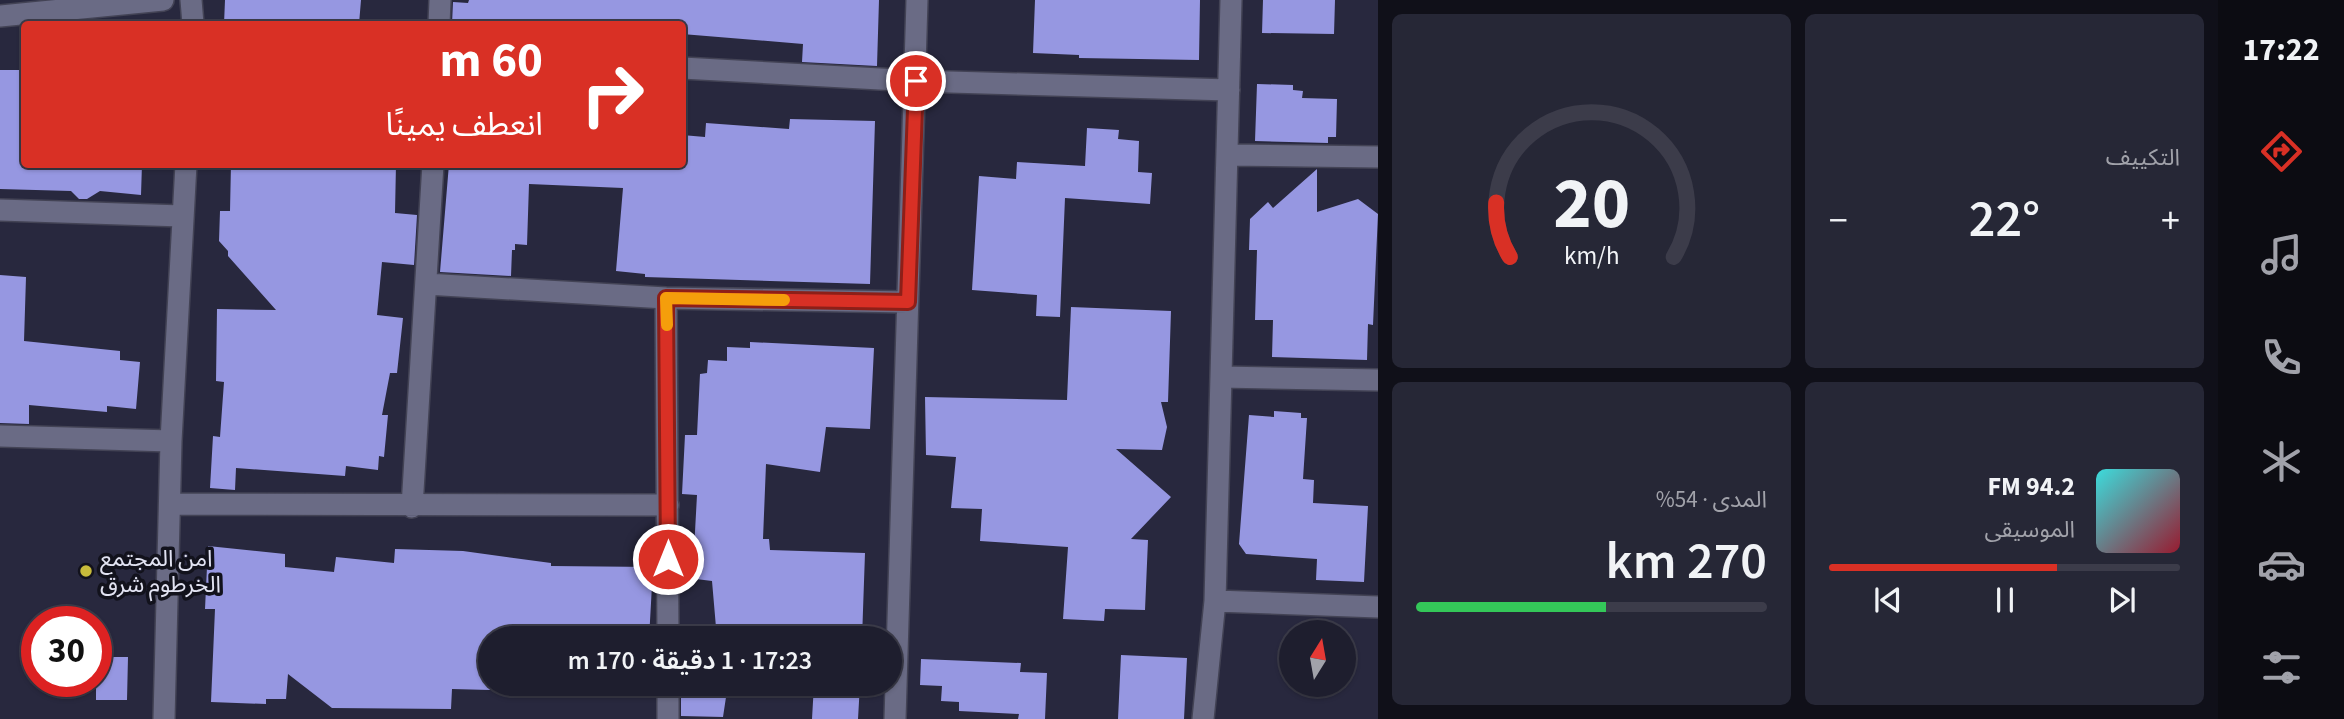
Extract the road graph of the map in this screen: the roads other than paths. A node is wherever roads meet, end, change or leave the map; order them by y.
1 (163, 0) edge
2 (191, 0) edge
3 (440, 0) edge
4 (917, 0) edge
5 (1231, 0) edge
6 (0, 16) edge
7 (193, 21) edge
8 (439, 21) edge
9 (686, 68) edge
10 (916, 81) junction
11 (1229, 90) junction
12 (1227, 155) junction
13 (1378, 157) edge
14 (186, 168) edge
15 (433, 168) edge
16 (0, 210) edge
17 (182, 216) junction
18 (426, 284) junction
19 (666, 298) junction
20 (908, 302) junction
21 (1221, 377) junction
22 (1378, 380) edge
23 (0, 436) edge
24 (171, 441) junction
25 (171, 505) junction
26 (668, 505) junction
27 (412, 507) junction
28 (1215, 601) junction
29 (1378, 607) edge
30 (668, 626) edge
31 (668, 696) edge
32 (164, 719) edge
33 (668, 719) edge
34 (895, 719) edge
35 (1203, 719) edge

1 - 6 street
2 - 7 street
3 - 8 street
4 - 10 street
5 - 11 street
9 - 10 street
10 - 11 street
10 - 20 street
11 - 12 street
12 - 13 street
12 - 21 street
14 - 17 street
15 - 18 street
16 - 17 street
17 - 24 street
18 - 19 street
18 - 27 street
19 - 20 street
19 - 26 street
20 - 34 street
21 - 22 street
21 - 28 street
23 - 24 street
24 - 25 street
25 - 27 street
25 - 32 street
26 - 27 street
26 - 30 street
28 - 29 street
28 - 35 street
31 - 33 street

